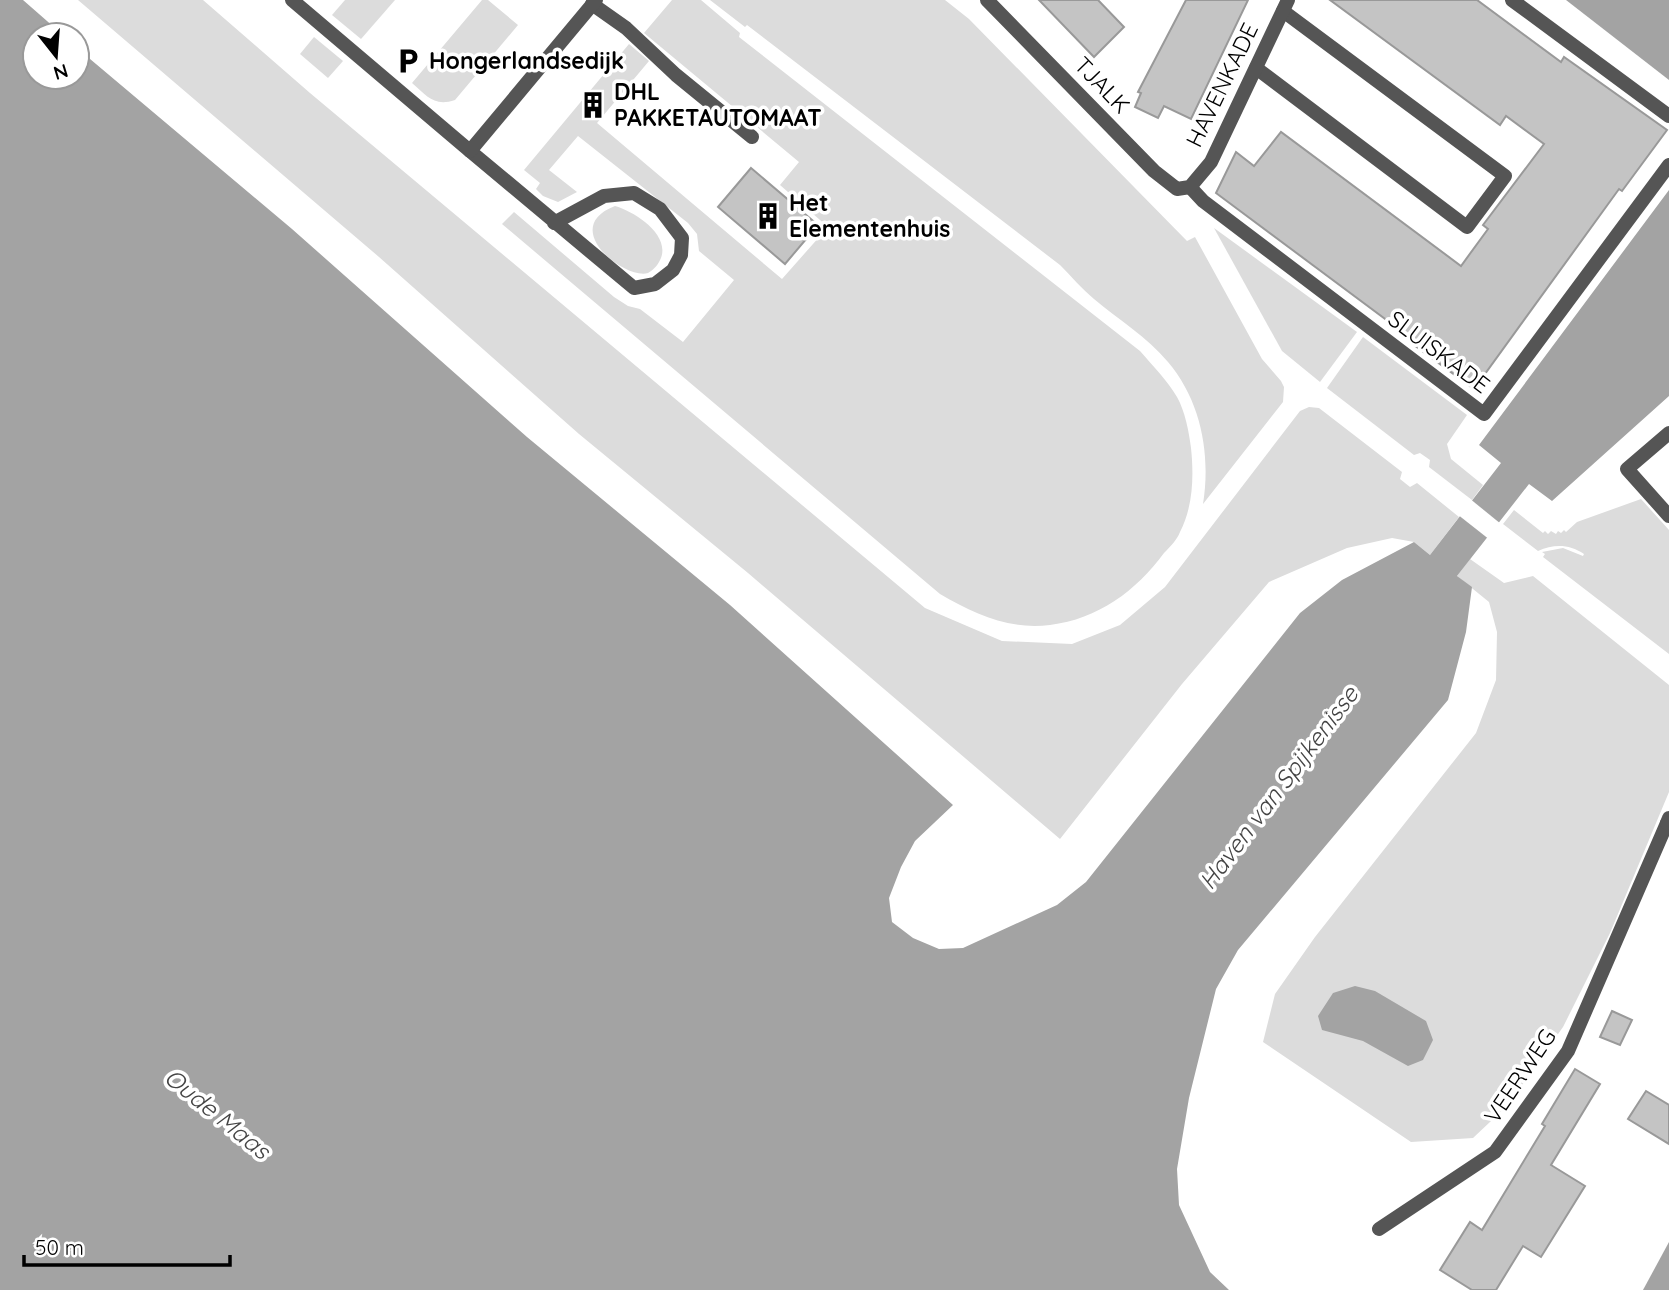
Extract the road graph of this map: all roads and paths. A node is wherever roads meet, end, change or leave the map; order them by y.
1 (292, 0) edge
2 (987, 0) edge
3 (1512, 0) edge
4 (594, 2) edge
5 (1286, 6) edge
6 (1256, 68) junction
7 (1669, 116) edge
8 (752, 137) dead end
9 (470, 151) junction
10 (1669, 165) edge
11 (1190, 187) junction
12 (554, 223) junction
13 (1669, 433) edge
14 (1669, 516) edge
15 (1668, 820) edge
16 (1379, 1229) dead end

1 - 9 street
2 - 11 street, TJALK
3 - 7 street
4 - 8 street
4 - 9 street
5 - 6 street, HAVENKADE
5 - 6 street
6 - 11 street, HAVENKADE
9 - 12 street
10 - 11 street, SLUISKADE
12 - 12 street
13 - 14 street
15 - 16 street, VEERWEG

